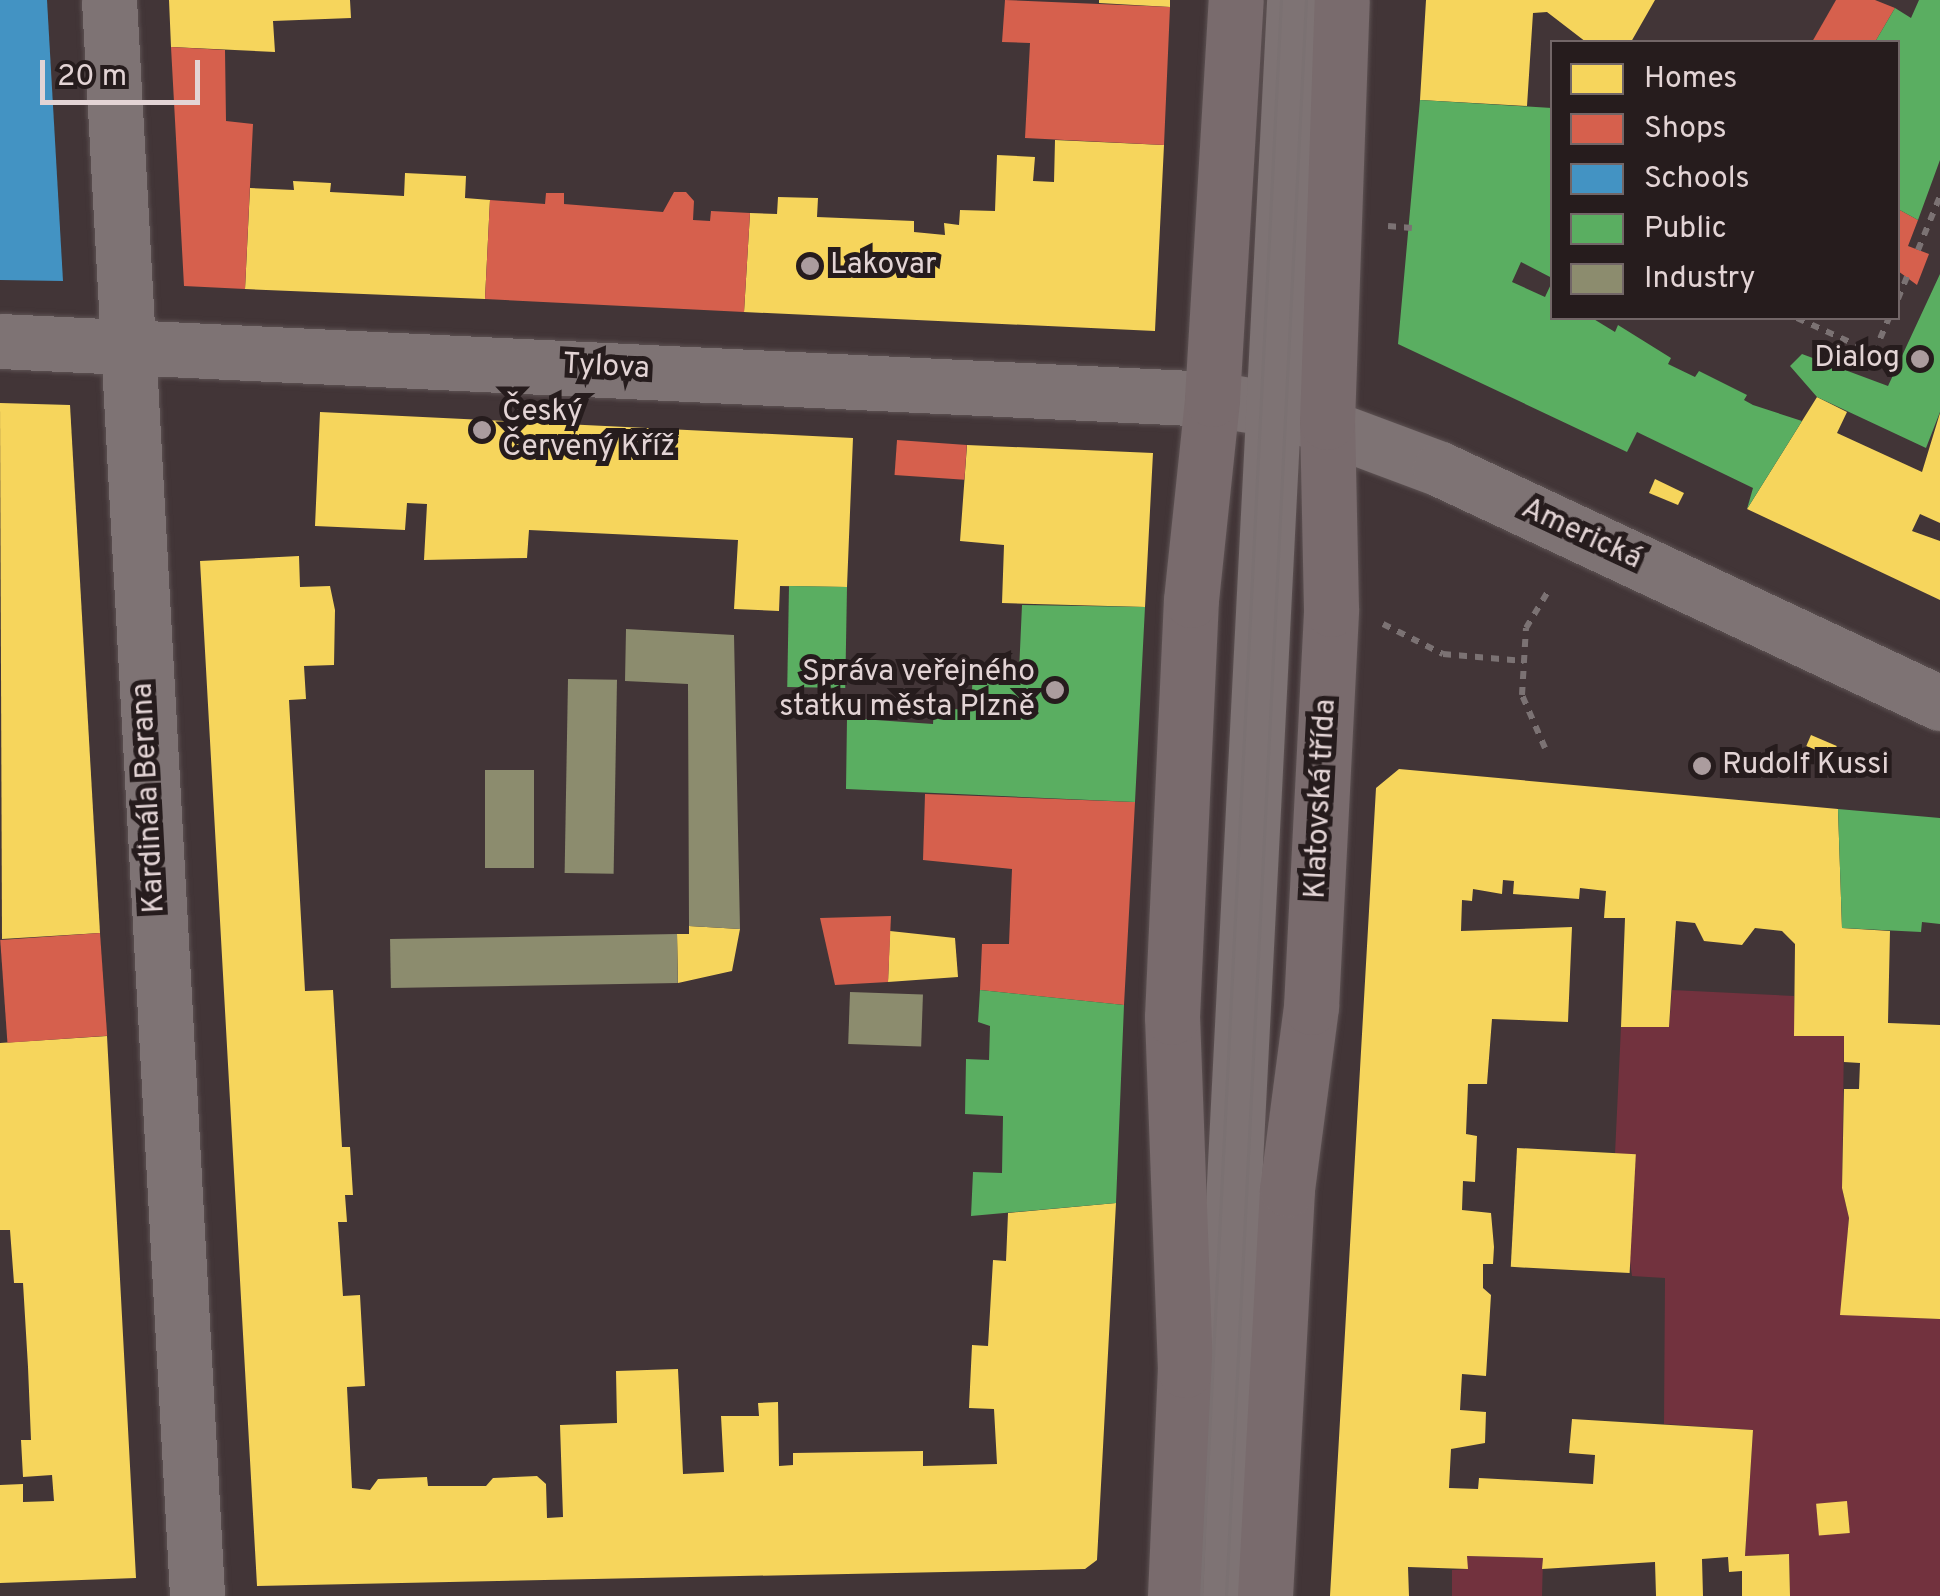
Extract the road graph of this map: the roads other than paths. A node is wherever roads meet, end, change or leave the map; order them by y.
1 (109, 0) edge
2 (1236, 0) edge
3 (1294, 0) edge
4 (1342, 0) edge
5 (0, 341) edge
6 (124, 343) junction
7 (1212, 399) junction
8 (1273, 409) junction
9 (1327, 422) junction
10 (1940, 703) edge
11 (197, 1596) edge
12 (1175, 1596) edge
13 (1213, 1596) edge
14 (1266, 1596) edge

1 - 6 street, Kardinála Berana
2 - 7 main road
3 - 8 street
4 - 9 main road, Klatovská třída
5 - 6 street, Tylova
6 - 7 street, Tylova
6 - 11 street, Kardinála Berana
7 - 8 street, Americká
7 - 12 main road
8 - 9 street, Americká
8 - 13 street
9 - 10 street, Americká
9 - 14 main road, Klatovská třída

